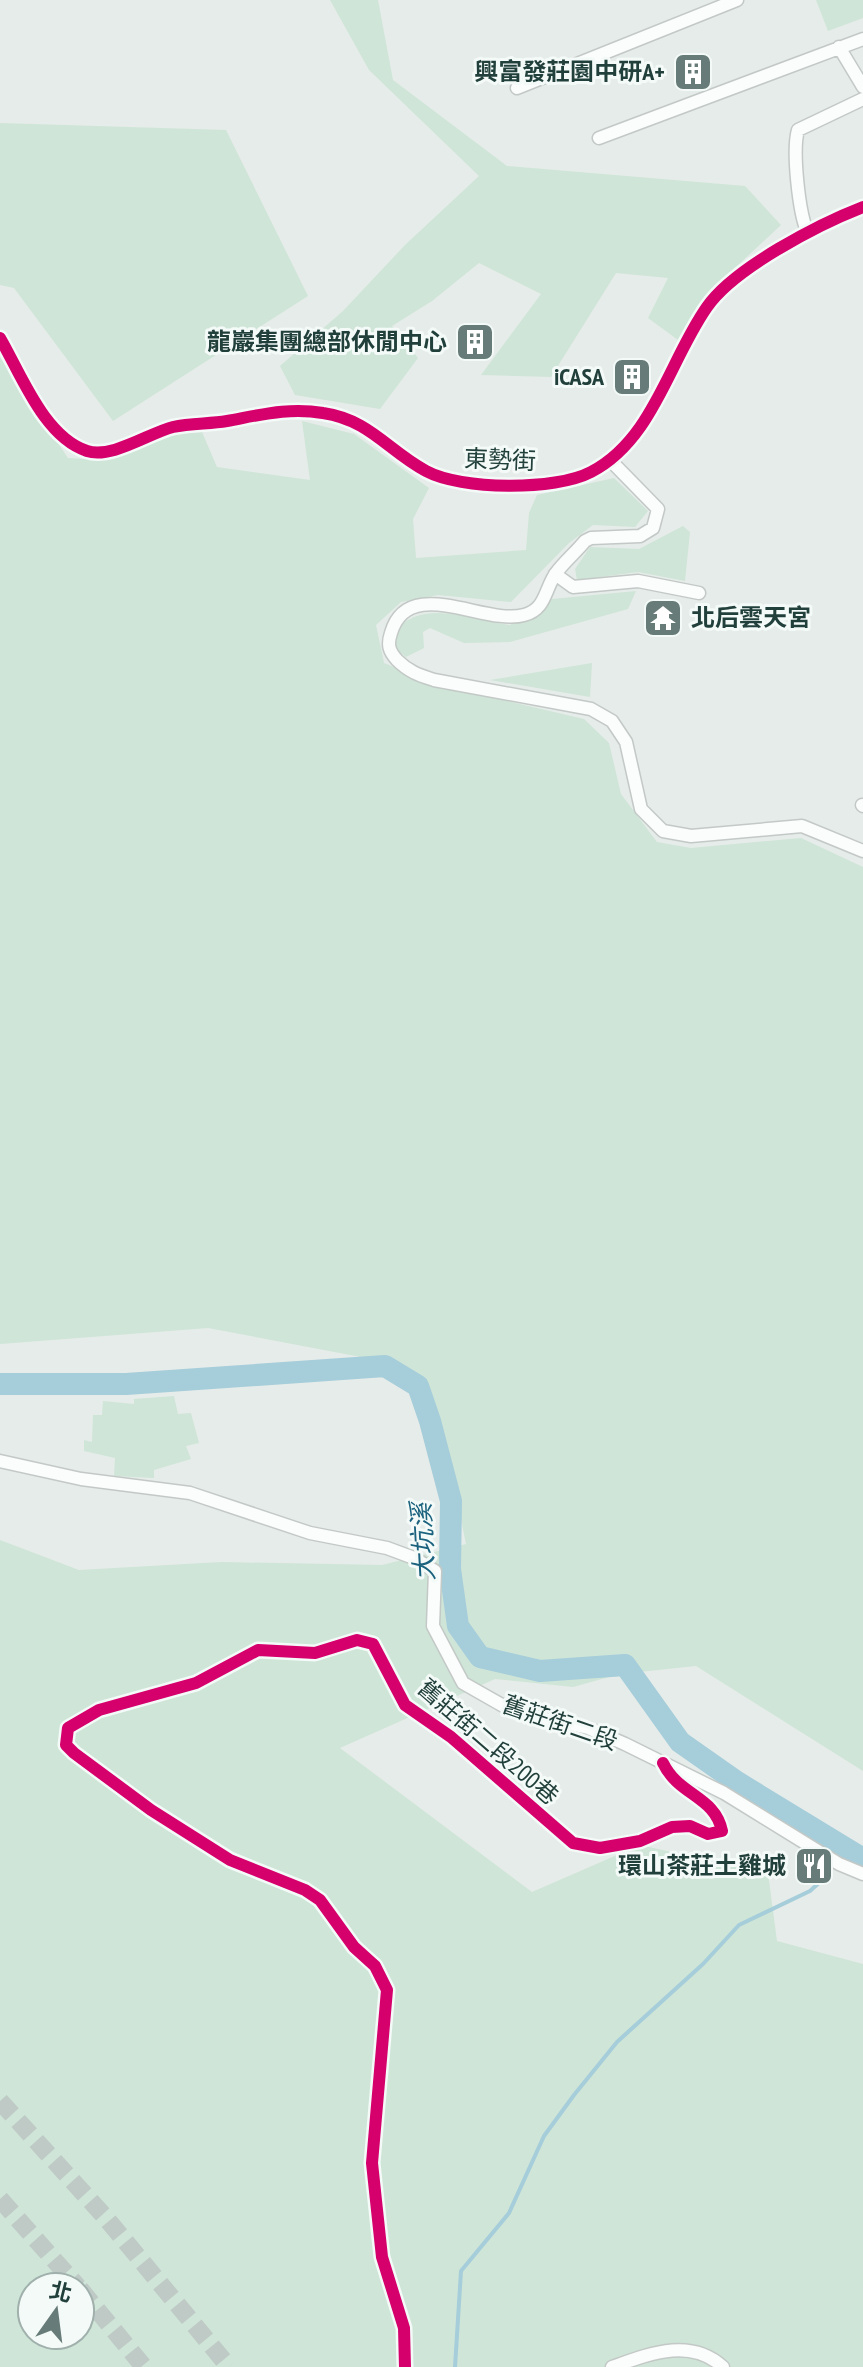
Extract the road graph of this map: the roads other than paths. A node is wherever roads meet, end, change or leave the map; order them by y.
1 (737, 0) edge
2 (863, 39) edge
3 (839, 47) junction
4 (863, 87) edge
5 (517, 88) dead end
6 (863, 99) edge
7 (599, 138) dead end
8 (863, 207) edge
9 (807, 231) junction
10 (0, 338) edge
11 (611, 461) junction
12 (555, 574) junction
13 (699, 593) dead end
14 (863, 851) edge
15 (0, 1461) edge
16 (663, 1763) junction
17 (863, 1874) edge
18 (405, 2367) edge
19 (612, 2367) edge
20 (723, 2367) edge

1 - 5 street
2 - 3 street
3 - 4 street
3 - 7 street
6 - 9 street
8 - 9 street, 東勢街
9 - 11 street, 東勢街
10 - 11 street, 東勢街
11 - 12 street
12 - 13 street
12 - 14 street
15 - 16 street, 舊莊街二段
16 - 17 street, 舊莊街二段
16 - 18 street, 舊莊街二段200巷
19 - 20 street

